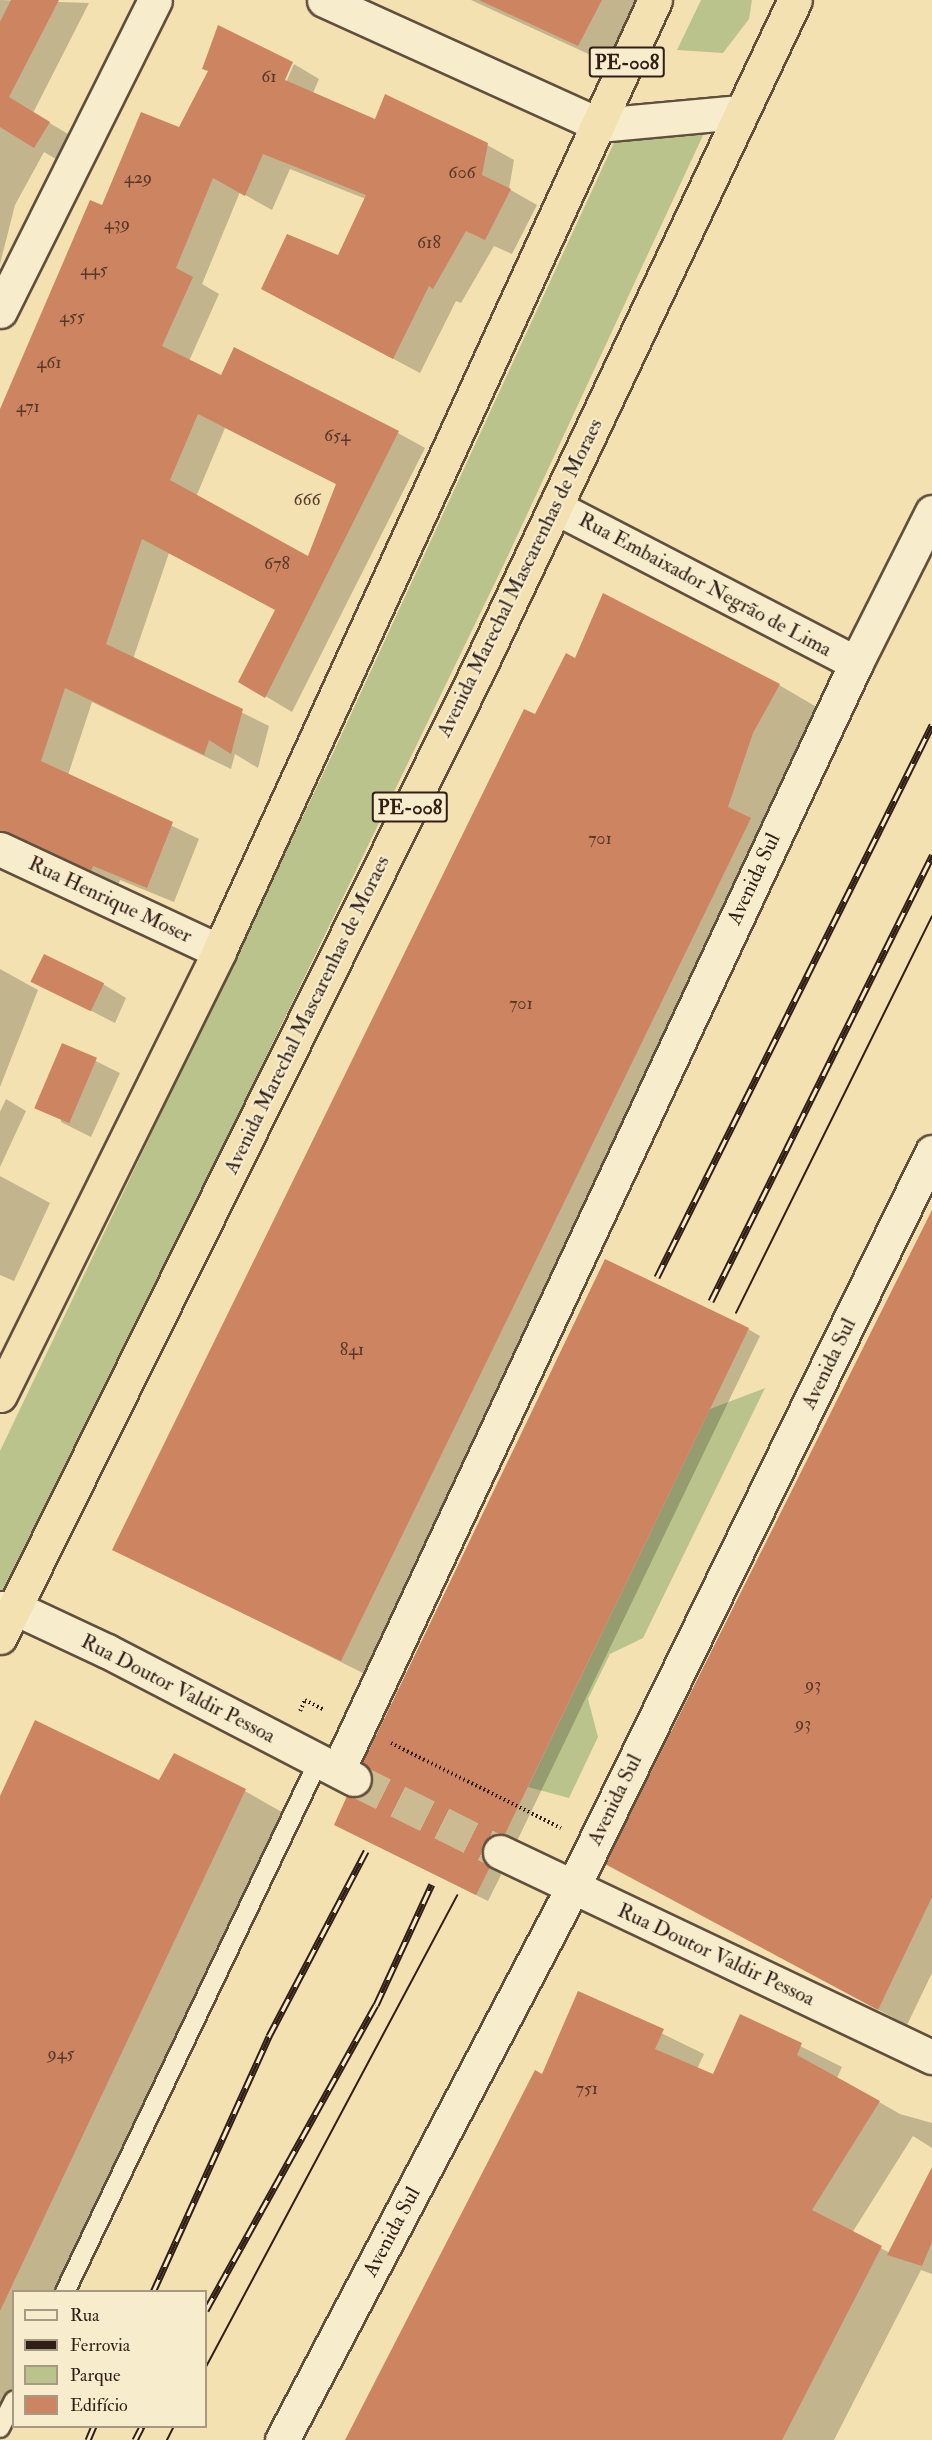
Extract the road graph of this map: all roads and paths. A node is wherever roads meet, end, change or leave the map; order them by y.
1 (155, 0) edge
2 (324, 0) edge
3 (656, 0) edge
4 (795, 0) edge
5 (740, 112) junction
6 (599, 125) junction
7 (0, 311) edge
8 (555, 507) junction
9 (932, 512) edge
10 (856, 663) junction
11 (0, 849) edge
12 (219, 951) junction
13 (932, 1152) edge
14 (0, 1395) edge
15 (7, 1608) edge
16 (0, 1636) edge
17 (357, 1726) junction
18 (284, 1742) junction
19 (337, 1770) junction
20 (594, 1845) junction
21 (500, 1852) tunnel mouth
22 (573, 1887) junction
23 (932, 2057) edge
24 (66, 2290) edge
25 (12, 2404) edge
26 (0, 2428) edge
27 (282, 2440) edge

1 - 7 street
2 - 6 street
3 - 6 highway, PE-008
4 - 5 highway, Avenida Marechal Mascarenhas de Moraes / PE-008
5 - 6 street
5 - 8 highway, Avenida Marechal Mascarenhas de Moraes / PE-008
6 - 12 highway, PE-008
8 - 10 street, Rua Embaixador Negrão de Lima
8 - 15 highway, Avenida Marechal Mascarenhas de Moraes / PE-008
9 - 10 street, Avenida Sul
10 - 17 street, Avenida Sul
11 - 12 street, Rua Henrique Moser
12 - 14 highway, PE-008
13 - 20 street, Avenida Sul
15 - 16 highway, Avenida Marechal Mascarenhas de Moraes / PE-008
15 - 18 street, Rua Doutor Valdir Pessoa
17 - 18 path
17 - 19 street, Avenida Sul
17 - 20 path
18 - 19 street, Rua Doutor Valdir Pessoa
19 - 24 lane
20 - 22 street, Avenida Sul
21 - 22 street, Rua Doutor Valdir Pessoa
22 - 23 street, Rua Doutor Valdir Pessoa
22 - 27 street, Avenida Sul
25 - 26 lane

